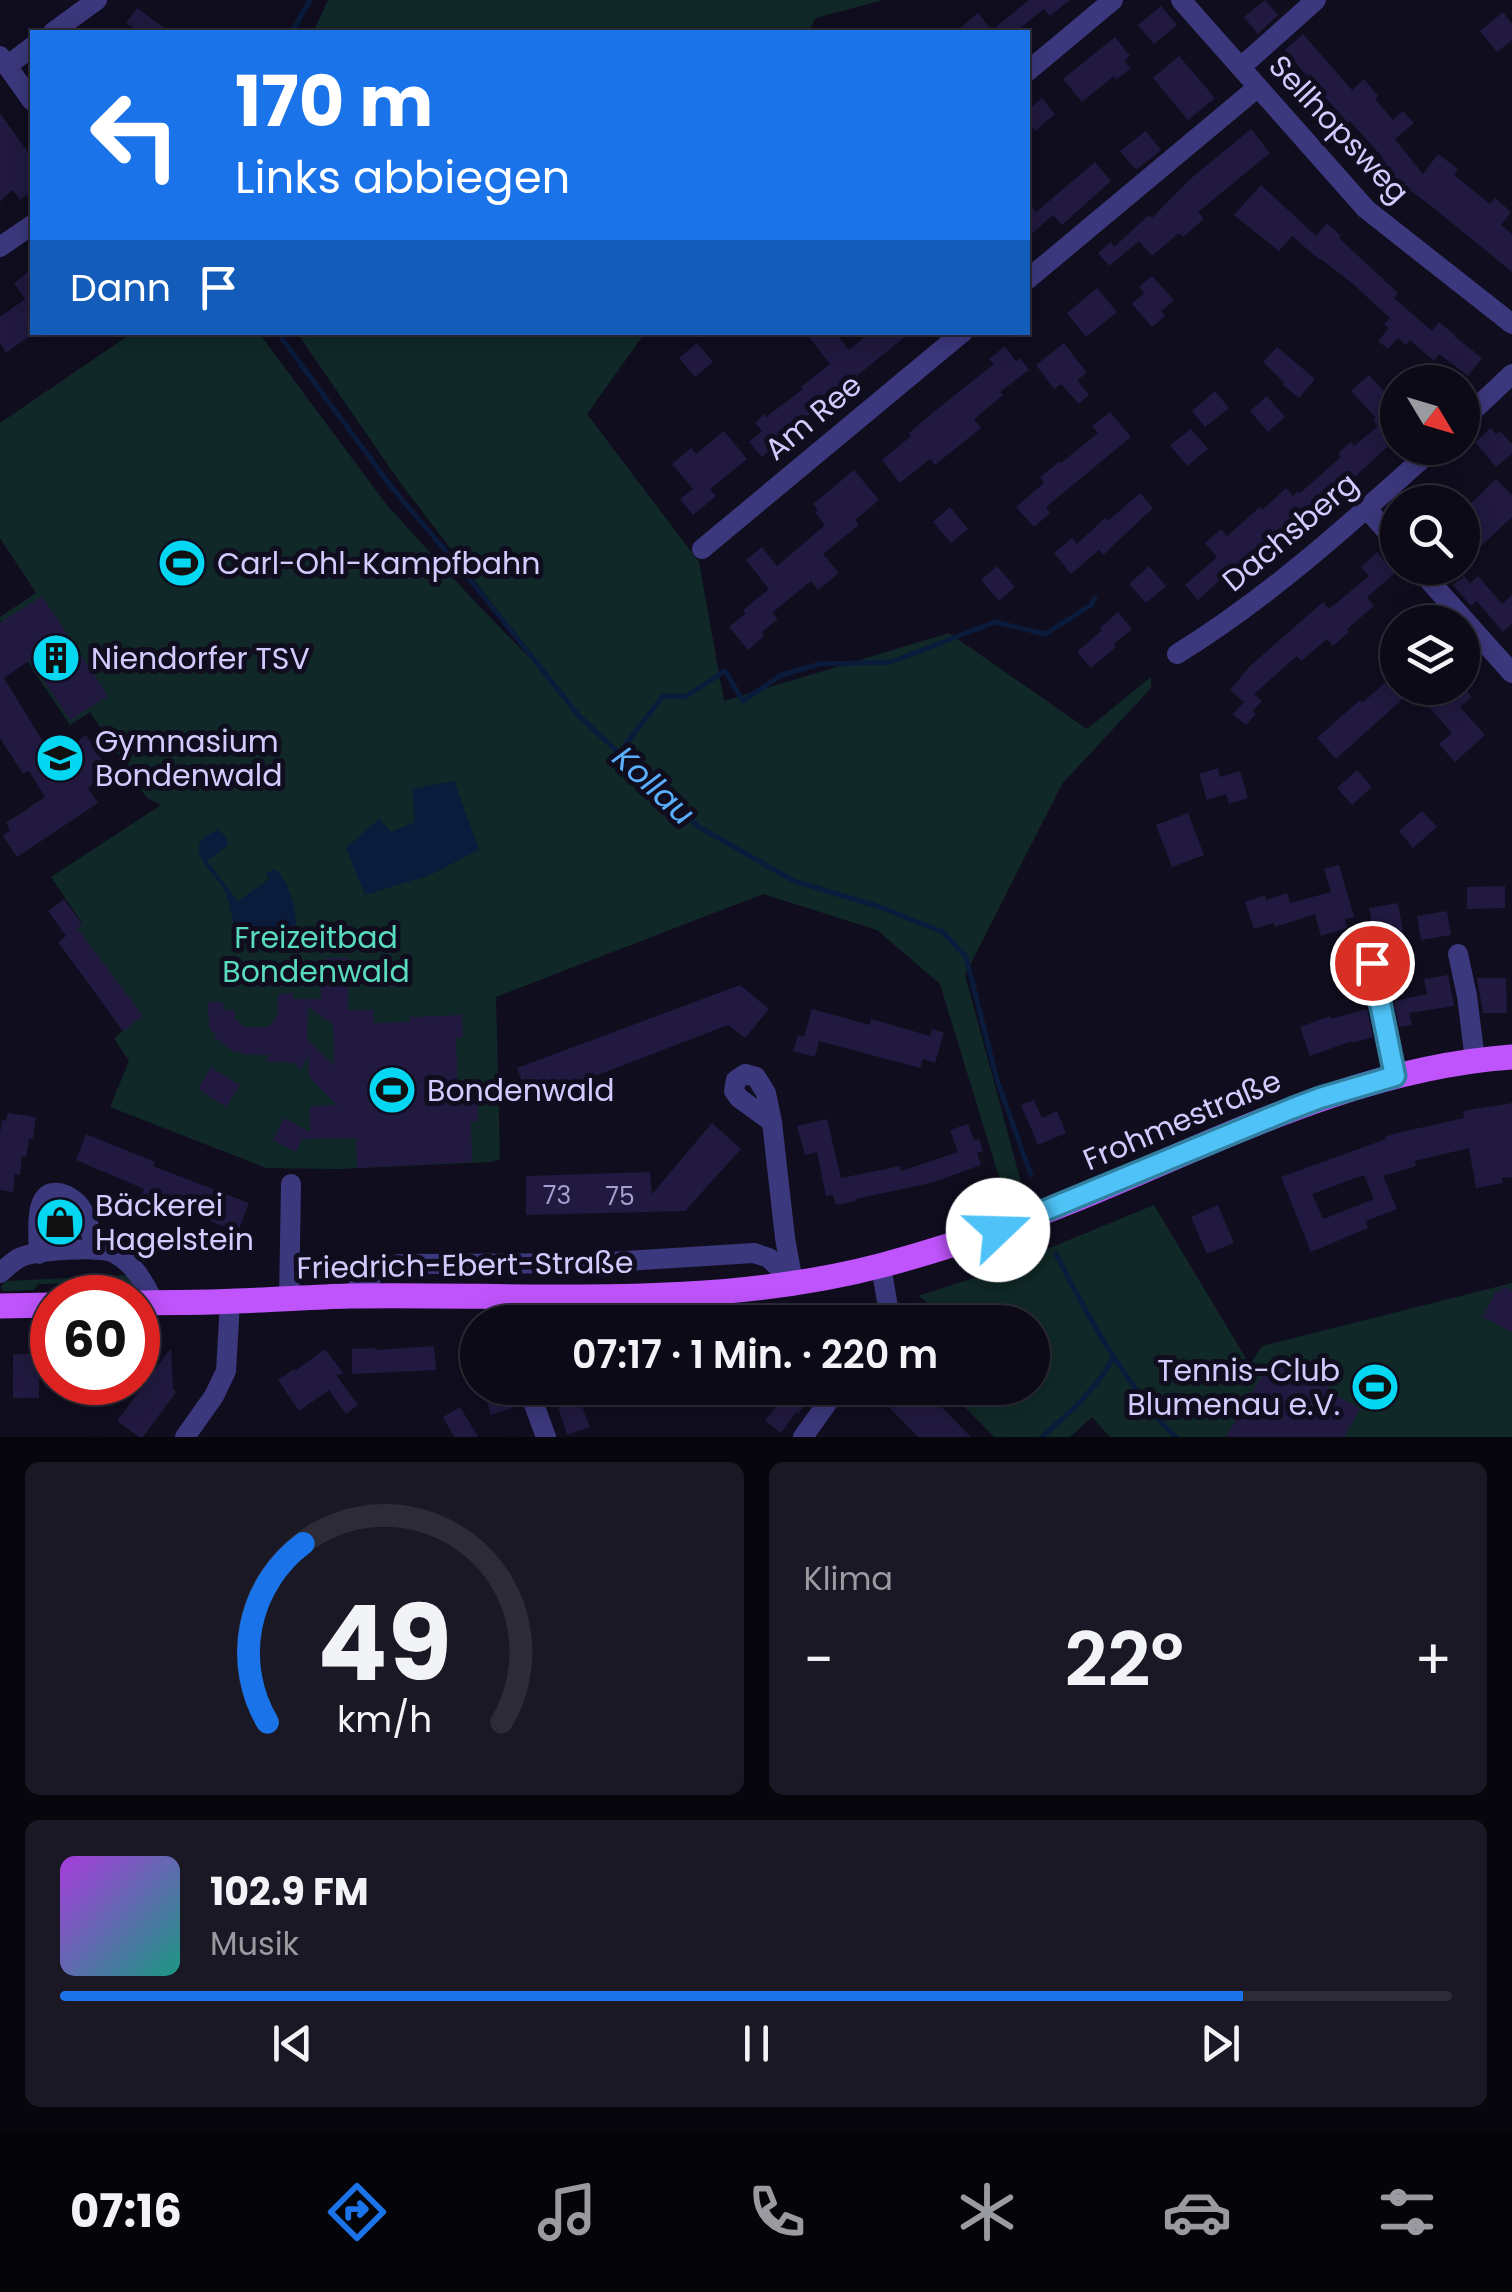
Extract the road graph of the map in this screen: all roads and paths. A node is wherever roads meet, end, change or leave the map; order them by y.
1 (97, 0) edge
2 (1112, 0) edge
3 (1181, 0) edge
4 (1316, 0) edge
5 (56, 30) edge
6 (30, 49) edge
7 (4, 61) edge
8 (1240, 67) junction
9 (1030, 68) edge
10 (1258, 88) junction
11 (30, 98) edge
12 (30, 226) edge
13 (0, 248) edge
14 (1030, 276) edge
15 (1512, 324) edge
16 (958, 335) edge
17 (1512, 374) edge
18 (1480, 404) edge
19 (1416, 465) edge
20 (1367, 510) junction
21 (1380, 524) edge
22 (702, 548) dead end
23 (1433, 585) edge
24 (1177, 654) dead end
25 (1512, 673) edge
26 (1458, 954) dead end
27 (1372, 963) dead end
28 (1512, 1057) edge
29 (1475, 1060) junction
30 (1395, 1076) junction
31 (772, 1122) dead end
32 (291, 1184) dead end
33 (998, 1230) joint
34 (96, 1250) junction
35 (39, 1254) junction
36 (880, 1266) junction
37 (0, 1273) edge
38 (139, 1275) edge
39 (793, 1282) junction
40 (350, 1296) junction
41 (289, 1299) junction
42 (230, 1302) junction
43 (160, 1303) edge
44 (30, 1305) edge
45 (541, 1305) edge
46 (888, 1305) edge
47 (0, 1306) edge
48 (460, 1306) edge
49 (534, 1405) edge
50 (826, 1405) edge
51 (185, 1437) edge
52 (546, 1437) edge
53 (803, 1437) edge

1 - 5 street
2 - 9 street
3 - 8 street, Sellhopsweg
4 - 8 street
6 - 7 street
7 - 11 street
8 - 10 street, Sellhopsweg
10 - 14 street
10 - 15 street, Sellhopsweg
12 - 13 street
16 - 22 street, Am Ree
17 - 18 street
19 - 20 street, Dachsberg
20 - 21 street
20 - 24 street, Dachsberg
23 - 25 street
26 - 29 street
27 - 30 street
28 - 29 main road, Frohmestraße
29 - 30 main road, Frohmestraße
30 - 33 main road, Frohmestraße
31 - 39 street
32 - 41 street
33 - 36 main road, Friedrich-Ebert-Straße
34 - 35 street
34 - 35 street
34 - 38 street
35 - 37 street
36 - 39 main road, Friedrich-Ebert-Straße
36 - 46 street
39 - 40 street
39 - 45 main road, Friedrich-Ebert-Straße
40 - 41 main road, Friedrich-Ebert-Straße
40 - 48 main road, Friedrich-Ebert-Straße
41 - 42 main road, Friedrich-Ebert-Straße
42 - 43 main road, Friedrich-Ebert-Straße
42 - 51 street
44 - 47 main road
49 - 52 street
50 - 53 street

